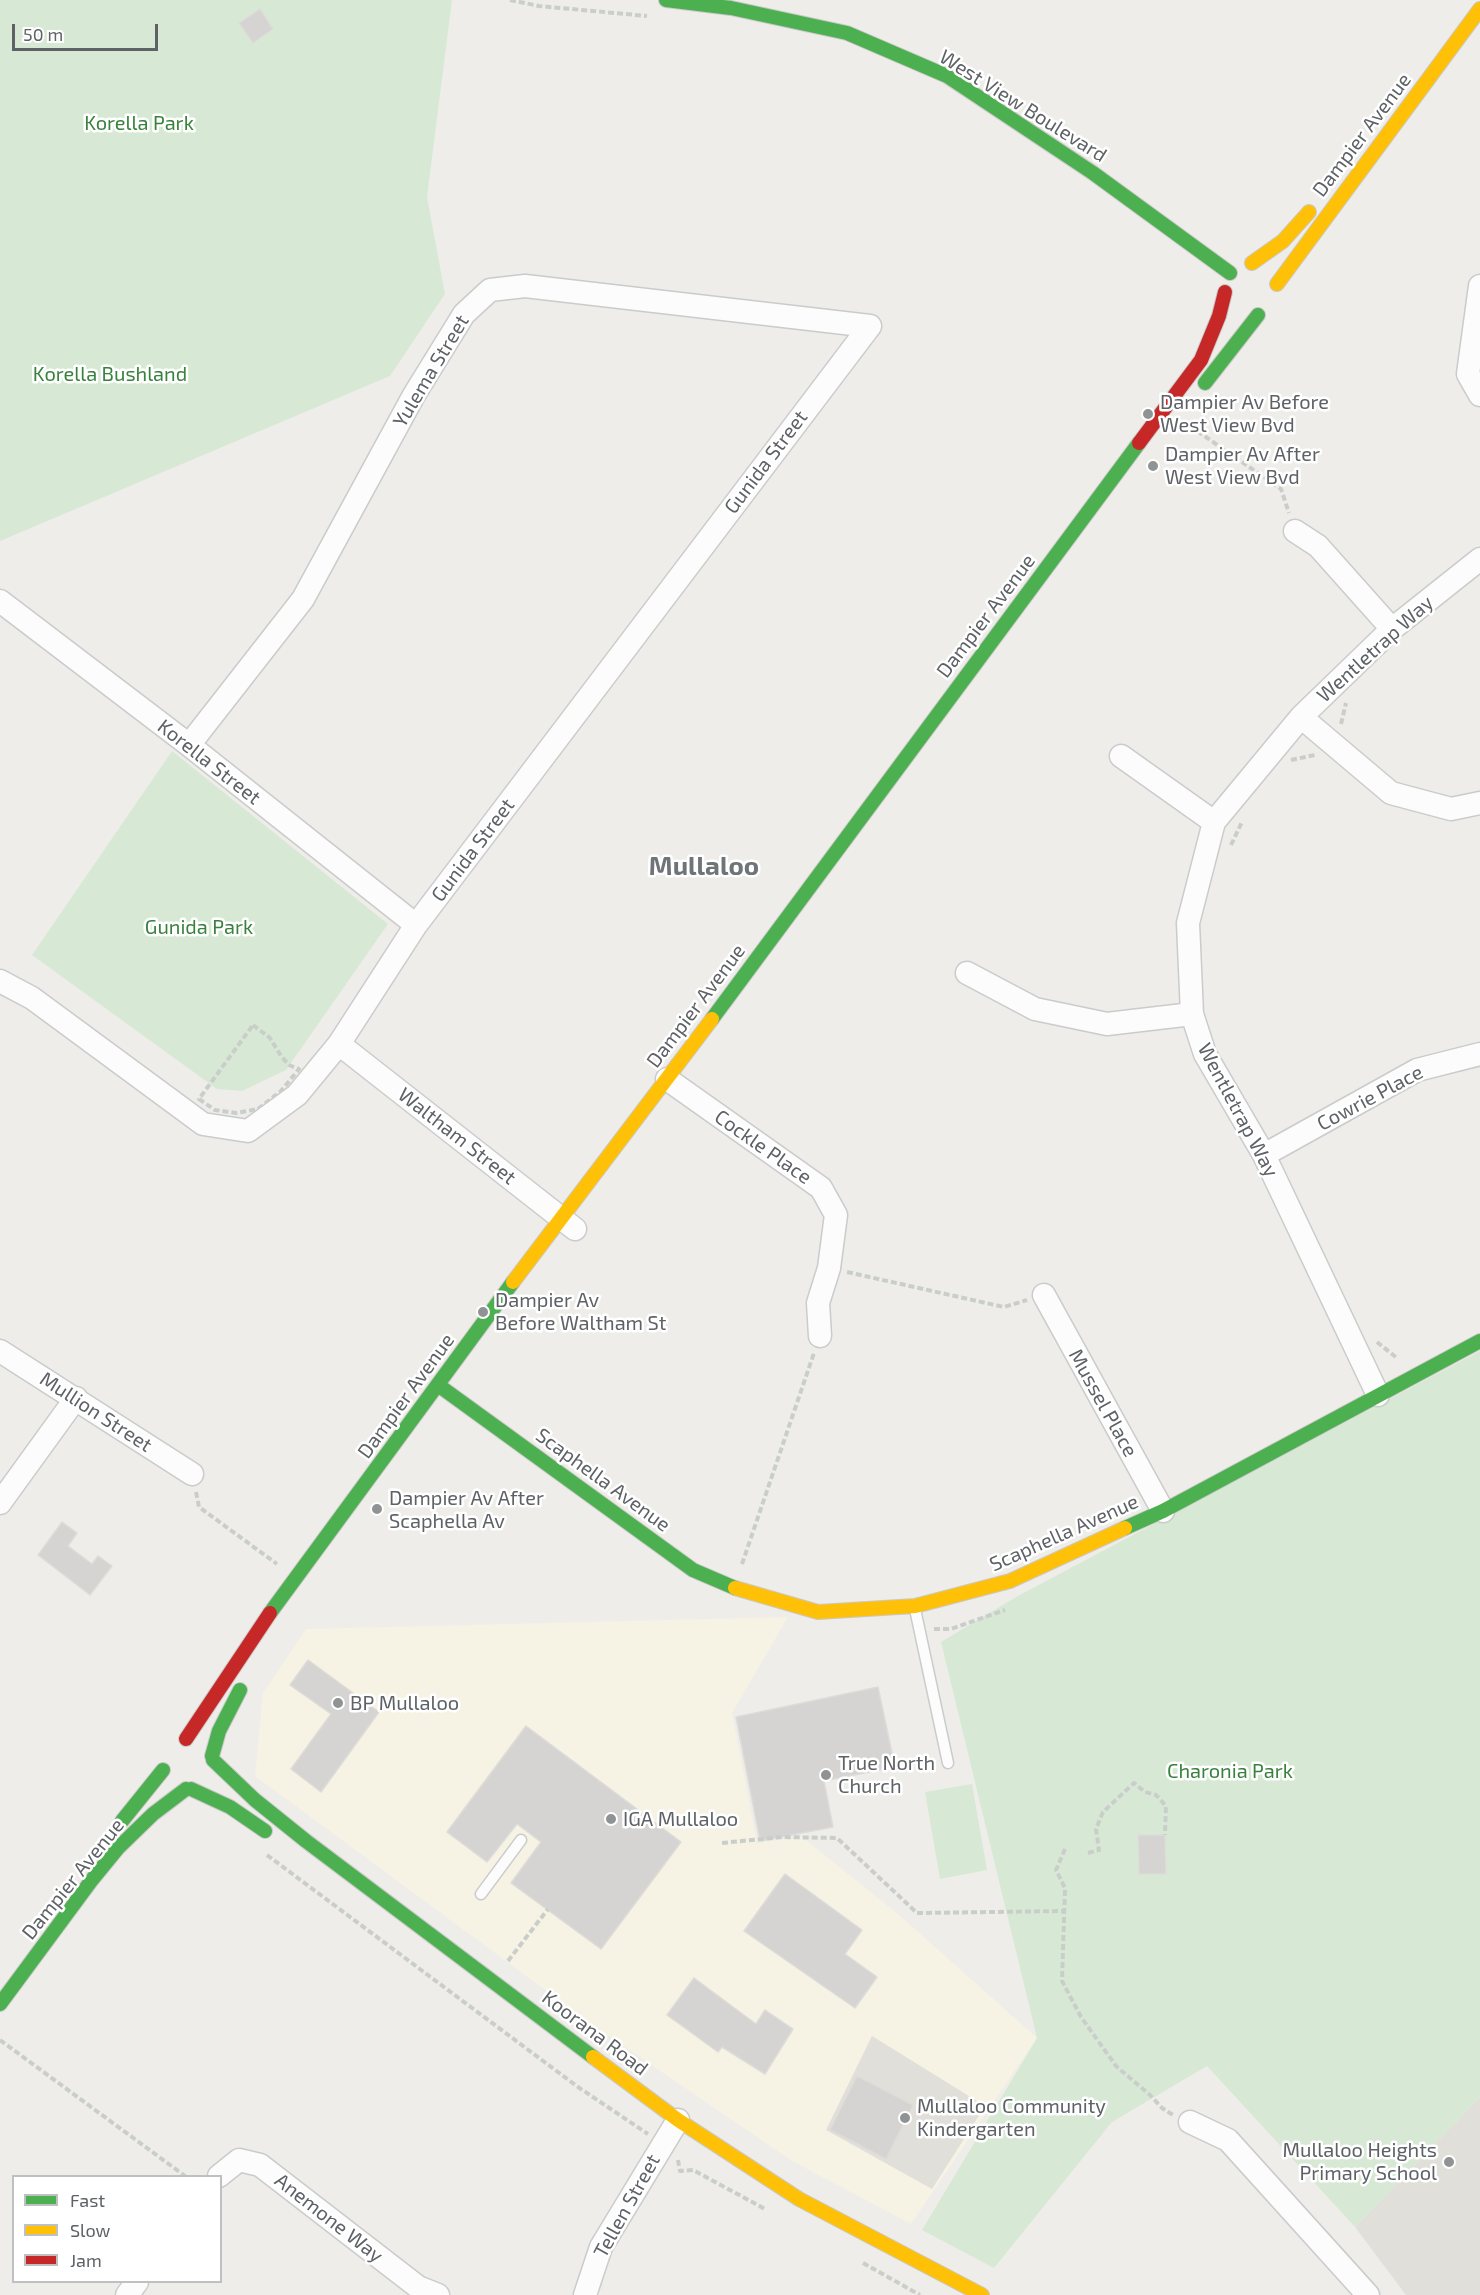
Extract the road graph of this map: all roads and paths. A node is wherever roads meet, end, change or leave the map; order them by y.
1 (510, 0) edge
2 (666, 0) edge
3 (731, 4) edge
4 (1480, 9) edge
5 (651, 17) dead end
6 (1317, 201) dead end
7 (1252, 263) junction
8 (1230, 273) junction
9 (1277, 284) junction
10 (1480, 286) edge
11 (1224, 292) junction
12 (1258, 315) junction
13 (870, 326) joint
14 (1199, 391) dead end
15 (1480, 395) edge
16 (1190, 426) dead end
17 (1296, 531) joint
18 (1480, 559) edge
19 (0, 601) edge
20 (1392, 629) junction
21 (1347, 700) dead end
22 (1301, 717) junction
23 (1328, 741) junction
24 (189, 745) junction
25 (1121, 756) dead end
26 (1287, 761) dead end
27 (1480, 802) edge
28 (1246, 816) dead end
29 (1214, 822) junction
30 (1226, 855) dead end
31 (416, 925) junction
32 (967, 973) dead end
33 (0, 981) edge
34 (1192, 1014) junction
35 (339, 1044) junction
36 (1480, 1054) edge
37 (299, 1069) joint
38 (677, 1086) junction
39 (1264, 1155) junction
40 (571, 1226) junction
41 (829, 1268) junction
42 (1044, 1294) joint
43 (820, 1336) joint
44 (1480, 1341) edge
45 (1376, 1342) dead end
46 (0, 1351) edge
47 (1409, 1379) junction
48 (438, 1385) junction
49 (1378, 1395) junction
50 (76, 1398) junction
51 (192, 1474) joint
52 (0, 1503) edge
53 (1163, 1511) junction
54 (278, 1565) dead end
55 (734, 1588) junction
56 (915, 1606) junction
57 (1007, 1610) dead end
58 (918, 1629) junction
59 (244, 1680) dead end
60 (186, 1739) junction
61 (171, 1744) dead end
62 (212, 1758) junction
63 (948, 1763) dead end
64 (188, 1789) junction
65 (114, 1830) dead end
66 (1165, 1835) dead end
67 (272, 1836) dead end
68 (521, 1840) dead end
69 (722, 1843) dead end
70 (1065, 1849) dead end
71 (263, 1852) dead end
72 (1088, 1853) dead end
73 (481, 1894) dead end
74 (548, 1909) dead end
75 (1064, 1911) junction
76 (503, 1968) dead end
77 (1, 2001) edge
78 (0, 2040) edge
79 (1190, 2122) joint
80 (668, 2133) junction
81 (184, 2175) edge
82 (220, 2175) edge
83 (767, 2210) dead end
84 (861, 2262) dead end
85 (136, 2283) edge
86 (127, 2295) edge
87 (438, 2295) edge
88 (585, 2295) edge
89 (920, 2295) edge
90 (982, 2295) edge
91 (1368, 2295) edge

1 - 5 path
2 - 3 main road, West View Boulevard
3 - 8 main road, West View Boulevard
4 - 9 main road, Dampier Avenue
6 - 7 main road, Dampier Avenue
7 - 8 main road
7 - 9 main road
8 - 11 main road
9 - 12 main road
10 - 15 street
11 - 12 main road
11 - 38 main road, Dampier Avenue
12 - 14 main road
13 - 24 street, Yulema Street
13 - 31 street, Gunida Street
16 - 17 path
17 - 20 street
18 - 20 street, Wentletrap Way
19 - 24 street, Korella Street
20 - 22 street, Wentletrap Way
21 - 23 path
22 - 23 street
22 - 29 street, Wentletrap Way
23 - 26 path
23 - 27 street
24 - 31 street, Korella Street
25 - 29 street
28 - 30 path
29 - 34 street, Wentletrap Way
31 - 35 street, Gunida Street
32 - 34 street
33 - 35 street, Gunida Street
34 - 39 street, Wentletrap Way
35 - 40 street, Waltham Street
36 - 39 street, Cowrie Place
37 - 37 path
38 - 40 main road, Dampier Avenue
38 - 41 street, Cockle Place
39 - 49 street, Wentletrap Way
40 - 48 main road, Dampier Avenue
41 - 42 path
41 - 43 street, Cockle Place
42 - 53 street, Mussel Place
43 - 55 path
44 - 47 main road, Scaphella Avenue
45 - 47 path
46 - 50 street, Mullion Street
47 - 49 main road, Scaphella Avenue
48 - 55 main road, Scaphella Avenue
48 - 60 main road, Dampier Avenue
49 - 53 main road, Scaphella Avenue
50 - 51 street, Mullion Street
50 - 52 street
51 - 54 path
53 - 56 main road, Scaphella Avenue
55 - 56 main road, Scaphella Avenue
56 - 58 lane
57 - 58 path
58 - 63 lane
59 - 62 main road
60 - 61 main road
60 - 62 main road, Koorana Road
62 - 64 main road, Dampier Avenue
62 - 80 main road, Koorana Road
64 - 65 main road, Dampier Avenue
64 - 67 main road
64 - 77 main road, Dampier Avenue
66 - 72 path
68 - 73 lane
69 - 75 path
70 - 75 path
71 - 80 path
74 - 76 path
75 - 79 path
78 - 81 path
79 - 91 street
80 - 83 path
80 - 88 street, Tellen Street
80 - 90 main road, Koorana Road
82 - 87 street, Anemone Way
84 - 89 path
85 - 86 street

